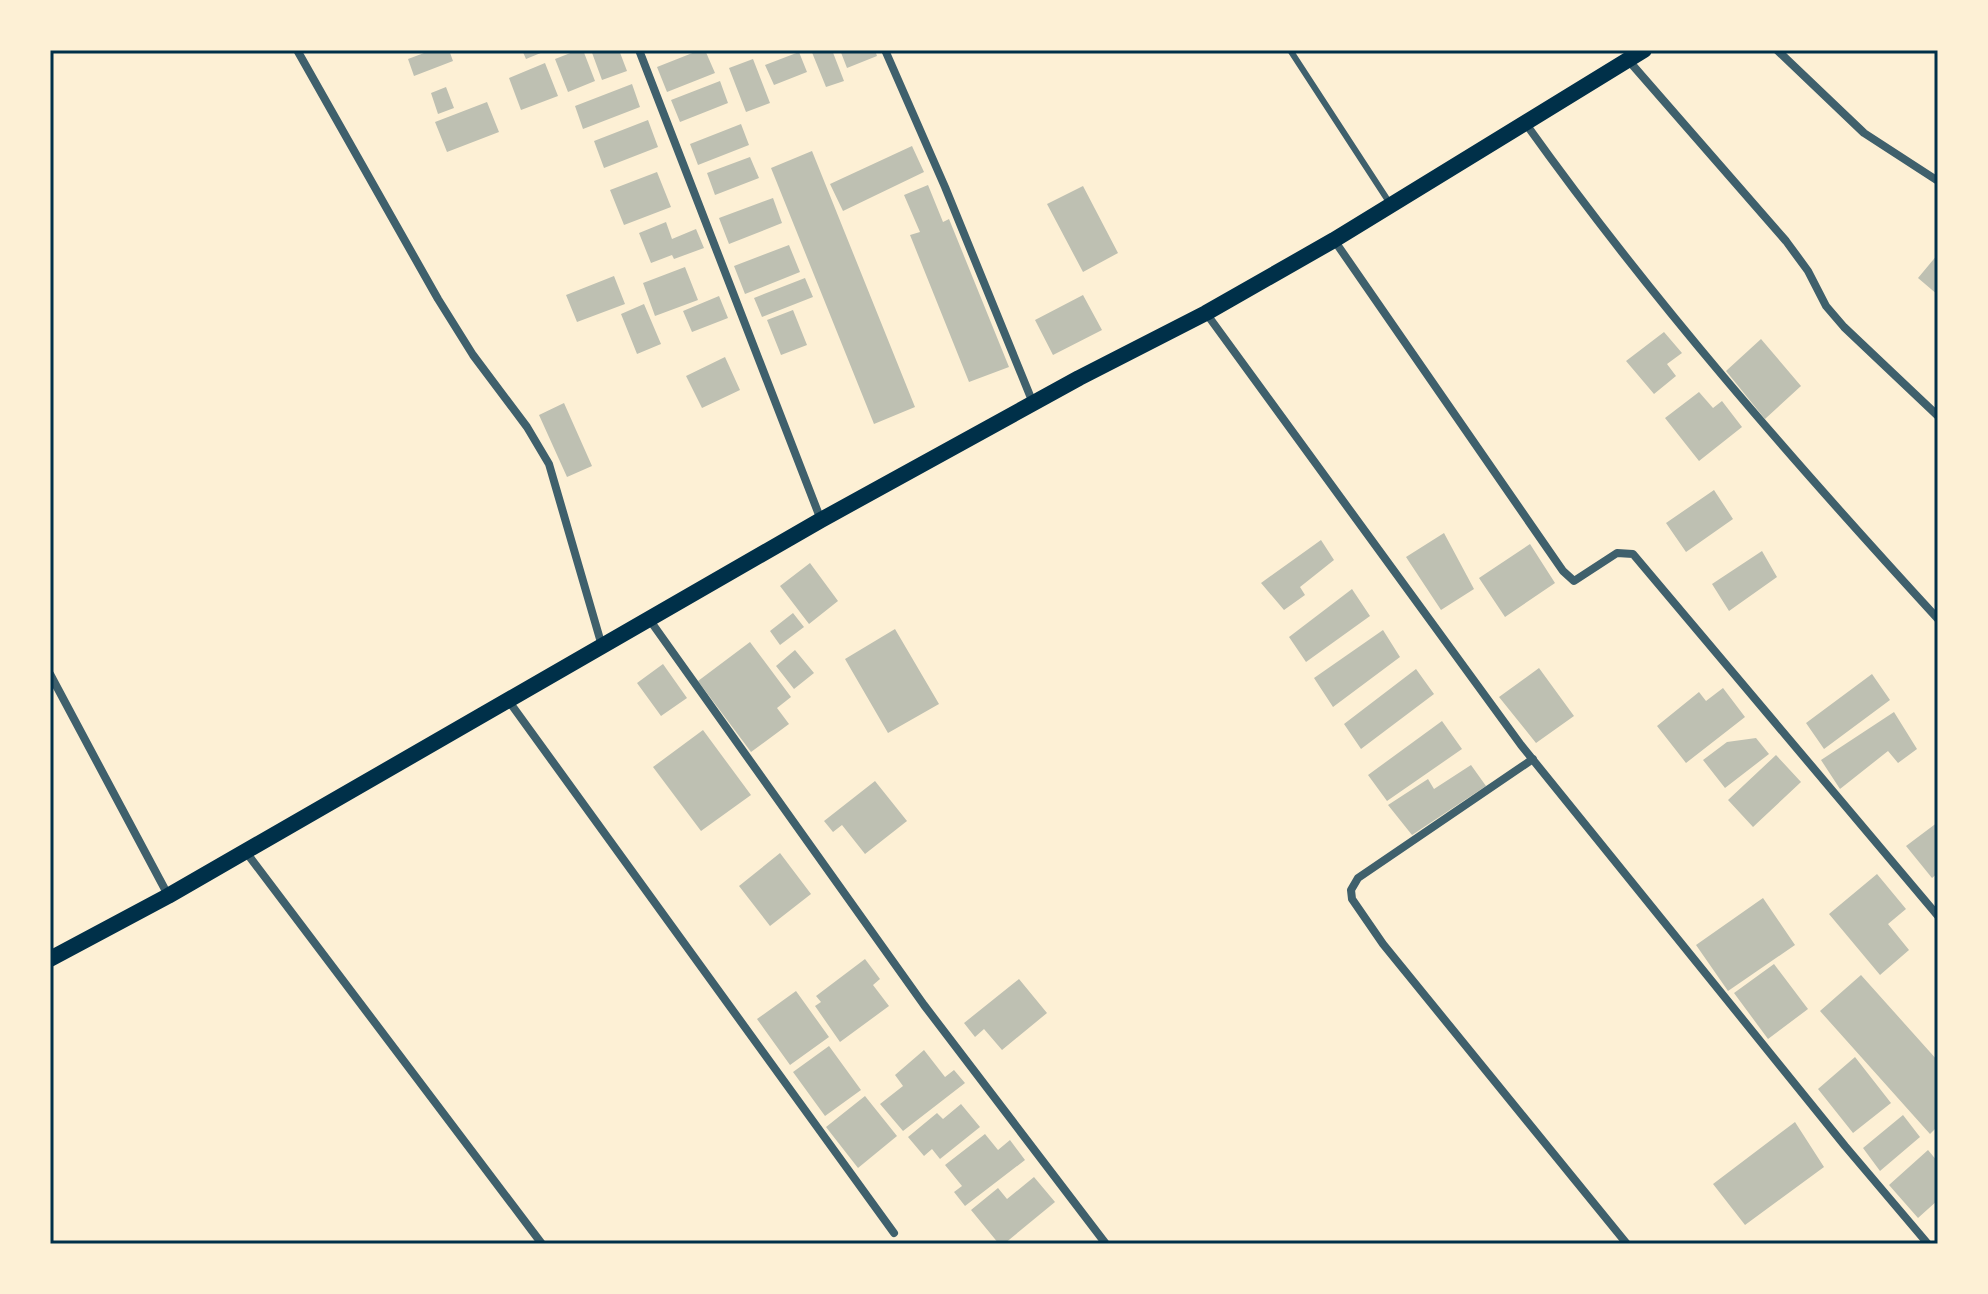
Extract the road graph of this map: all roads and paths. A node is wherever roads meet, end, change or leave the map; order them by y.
1 (297, 50) edge
2 (639, 50) edge
3 (885, 50) edge
4 (1290, 50) edge
5 (1644, 50) edge
6 (1777, 50) edge
7 (1629, 61) junction
8 (1526, 124) junction
9 (1938, 181) edge
10 (1391, 205) junction
11 (1334, 240) junction
12 (1206, 313) junction
13 (1033, 403) junction
14 (1938, 416) edge
15 (821, 520) junction
16 (649, 619) junction
17 (1938, 619) edge
18 (602, 646) junction
19 (50, 674) edge
20 (508, 700) junction
21 (1533, 759) junction
22 (246, 852) junction
23 (168, 896) junction
24 (1938, 916) edge
25 (50, 959) edge
26 (894, 1233) dead end
27 (542, 1244) edge
28 (1106, 1244) edge
29 (1627, 1244) edge
30 (1928, 1244) edge

1 - 18 street
2 - 15 street
3 - 13 street
4 - 10 lane
5 - 7 main road
6 - 9 street
7 - 8 main road
7 - 14 street
8 - 10 main road
8 - 17 street
10 - 11 main road
11 - 12 main road
11 - 24 street
12 - 13 main road
12 - 21 street
13 - 15 main road
15 - 16 main road
16 - 18 main road
16 - 28 street
18 - 20 main road
19 - 23 street
20 - 22 main road
20 - 26 street
21 - 29 street
21 - 30 street
22 - 23 main road
22 - 27 street
23 - 25 main road

